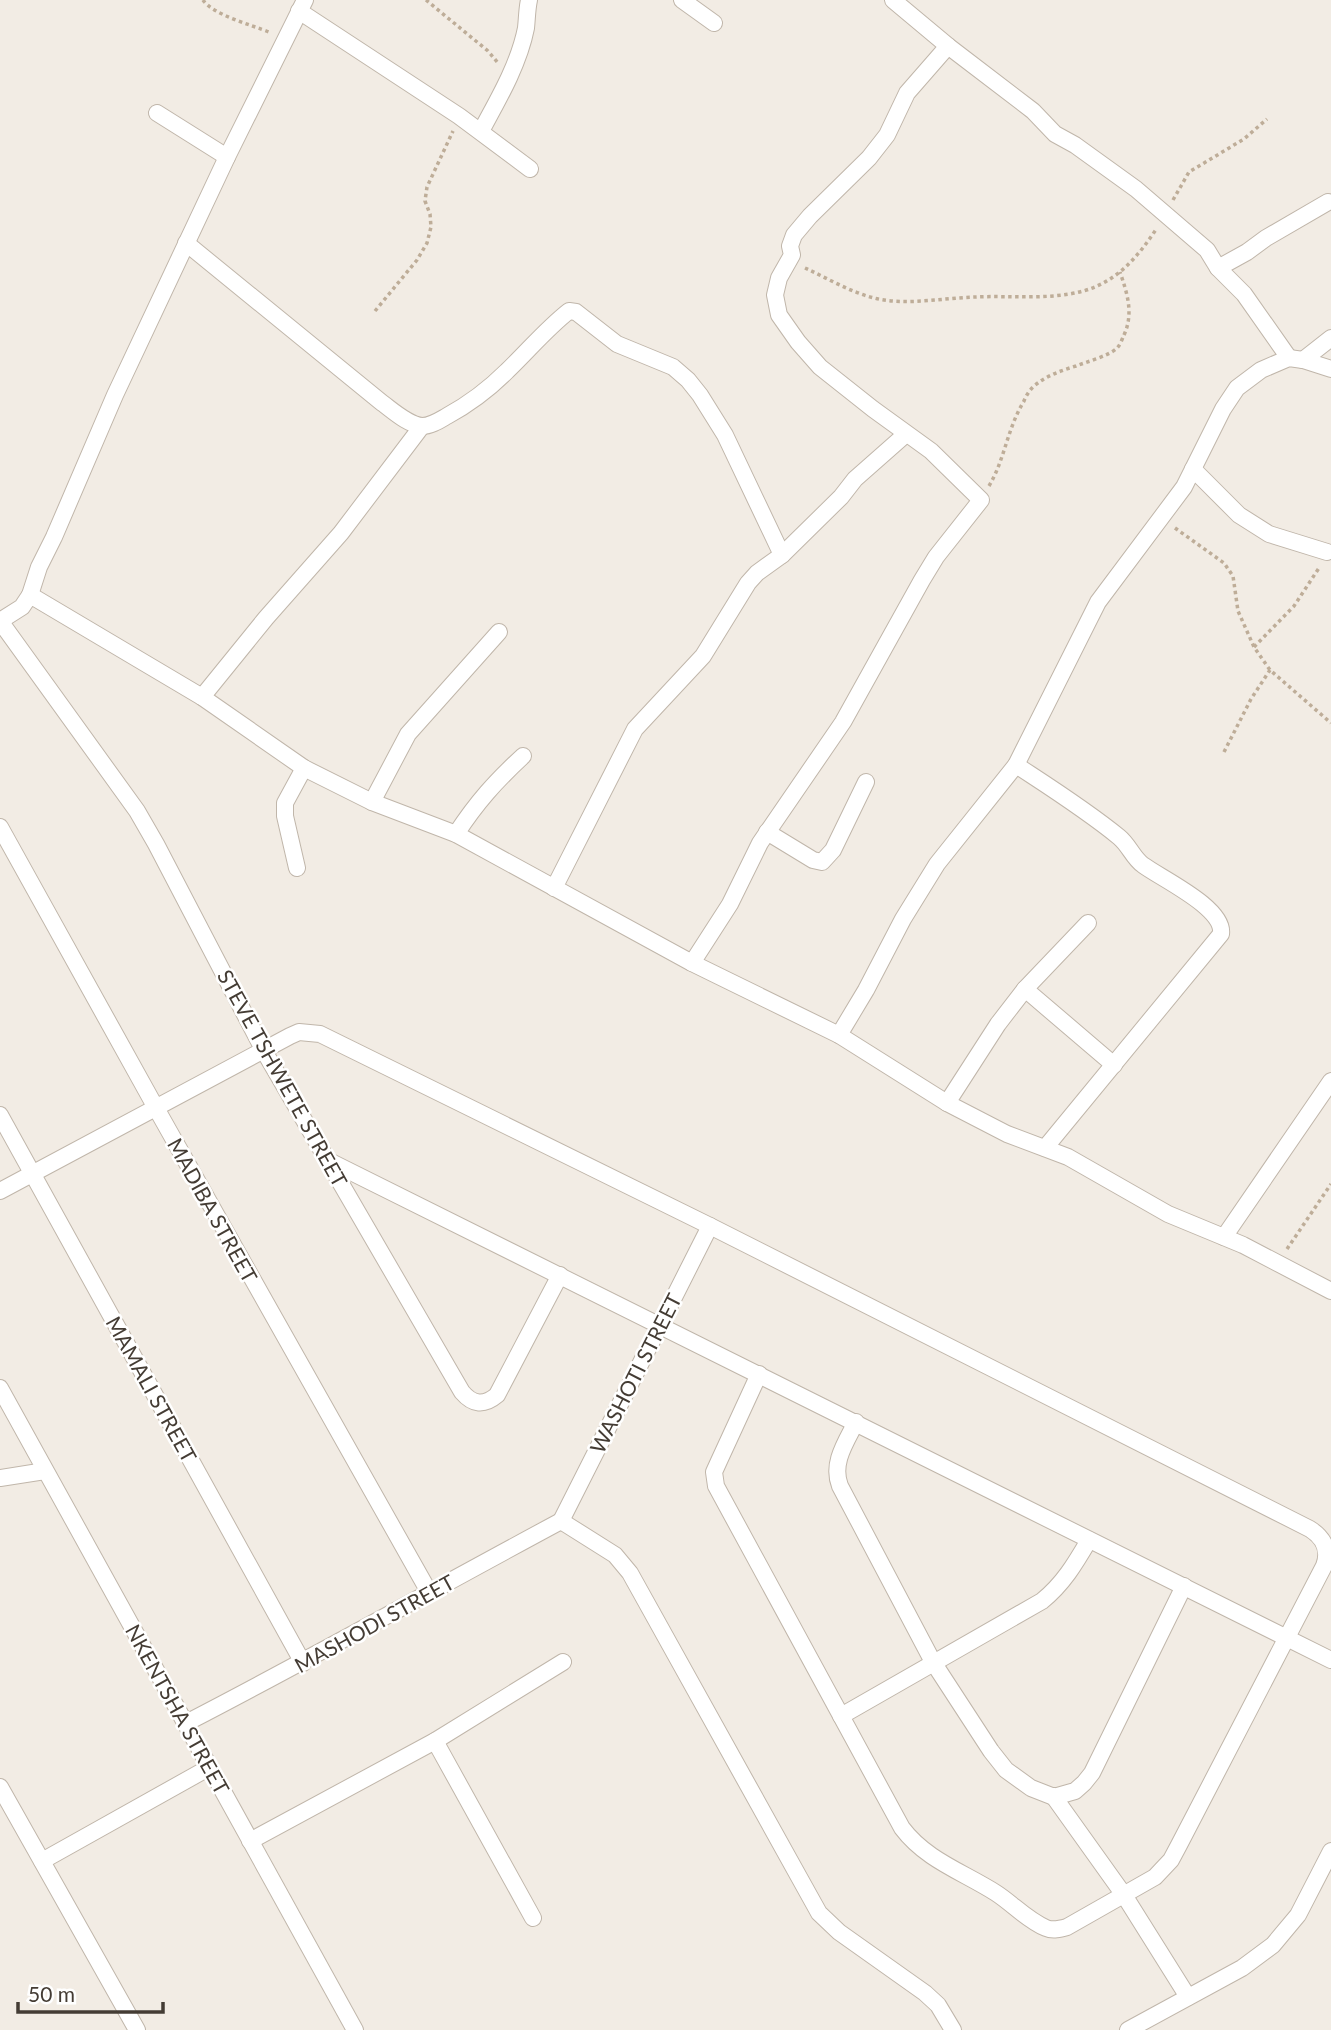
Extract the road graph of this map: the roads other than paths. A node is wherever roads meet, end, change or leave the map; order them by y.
1 (529, 0) edge
2 (682, 0) edge
3 (893, 0) edge
4 (302, 6) edge
5 (714, 23) dead end
6 (948, 46) junction
7 (157, 113) dead end
8 (481, 131) junction
9 (227, 157) junction
10 (530, 169) dead end
11 (1328, 202) dead end
12 (186, 243) junction
13 (1218, 268) junction
14 (1331, 338) edge
15 (1296, 359) junction
16 (1331, 369) edge
17 (422, 426) junction
18 (906, 434) junction
19 (1193, 469) junction
20 (1327, 552) road end
21 (782, 555) junction
22 (30, 595) junction
23 (0, 621) edge
24 (499, 632) dead end
25 (202, 697) junction
26 (523, 756) dead end
27 (1016, 765) junction
28 (304, 768) junction
29 (866, 782) dead end
30 (372, 802) junction
31 (0, 827) edge
32 (767, 832) junction
33 (456, 834) junction
34 (297, 869) dead end
35 (554, 888) junction
36 (1088, 923) dead end
37 (692, 963) junction
38 (1025, 989) junction
39 (839, 1035) junction
40 (264, 1051) junction
41 (1114, 1065) junction
42 (1331, 1081) edge
43 (947, 1103) junction
44 (156, 1108) junction
45 (0, 1115) edge
46 (1045, 1149) junction
47 (329, 1161) junction
48 (33, 1174) junction
49 (0, 1191) edge
50 (710, 1226) junction
51 (1224, 1237) junction
52 (560, 1275) junction
53 (1331, 1291) edge
54 (660, 1325) junction
55 (759, 1374) junction
56 (0, 1388) edge
57 (856, 1422) junction
58 (45, 1471) junction
59 (0, 1478) edge
60 (561, 1521) junction
61 (1089, 1540) junction
62 (1184, 1586) junction
63 (429, 1592) junction
64 (1287, 1639) junction
65 (1331, 1660) edge
66 (563, 1662) dead end
67 (933, 1662) junction
68 (303, 1663) junction
69 (841, 1716) junction
70 (186, 1723) junction
71 (435, 1741) junction
72 (210, 1767) junction
73 (0, 1787) edge
74 (1054, 1797) junction
75 (250, 1841) junction
76 (1331, 1851) edge
77 (41, 1861) junction
78 (1124, 1895) junction
79 (533, 1918) dead end
80 (1188, 1997) junction
81 (136, 2030) edge
82 (355, 2030) edge
83 (953, 2030) edge
84 (1128, 2030) edge

1 - 8 street
2 - 5 street
3 - 6 street
4 - 8 street
4 - 9 street
6 - 13 street
6 - 18 street
7 - 9 street
8 - 10 street
9 - 12 street
11 - 13 street
12 - 17 street
12 - 22 street
13 - 15 street
14 - 15 street
15 - 16 street
15 - 19 street
17 - 21 street
17 - 25 street
18 - 21 street
18 - 32 street
19 - 20 street
19 - 27 street
21 - 35 street
22 - 23 street
22 - 25 street
23 - 40 street, STEVE TSHWETE STREET
24 - 30 street
25 - 28 street
26 - 33 street
27 - 39 street
27 - 41 street
28 - 30 street
28 - 34 street
29 - 32 street
30 - 33 street
31 - 44 street, MADIBA STREET
32 - 37 street
33 - 35 street
35 - 37 street
36 - 38 street
37 - 39 street
38 - 41 street
38 - 43 street
39 - 43 street
40 - 44 street
40 - 47 street, STEVE TSHWETE STREET
40 - 50 street
41 - 46 street
42 - 51 street
43 - 46 street
44 - 48 street
44 - 63 street, MADIBA STREET
45 - 48 street, MAMALI STREET
46 - 51 street
47 - 52 street
47 - 52 street, STEVE TSHWETE STREET
48 - 49 street
48 - 68 street, MAMALI STREET
50 - 54 street, WASHOTI STREET
50 - 64 street
51 - 53 street
52 - 54 street
54 - 55 street
54 - 60 street, WASHOTI STREET
55 - 57 street
55 - 69 street
56 - 58 street, NKENTSHA STREET
57 - 61 street
57 - 67 street
58 - 59 street
58 - 70 street, NKENTSHA STREET
60 - 63 street, MASHODI STREET
60 - 83 street
61 - 62 street
61 - 67 street
62 - 64 street
62 - 74 street
63 - 68 street, MASHODI STREET
64 - 65 street
64 - 78 street
66 - 71 street
67 - 69 street
67 - 74 street
68 - 70 street, MASHODI STREET
69 - 78 street
70 - 72 street, NKENTSHA STREET
71 - 75 street
71 - 79 street
72 - 75 street, NKENTSHA STREET
72 - 77 street
73 - 77 street
74 - 78 street
75 - 82 street, NKENTSHA STREET
76 - 80 street
77 - 81 street
78 - 80 street
80 - 84 street

